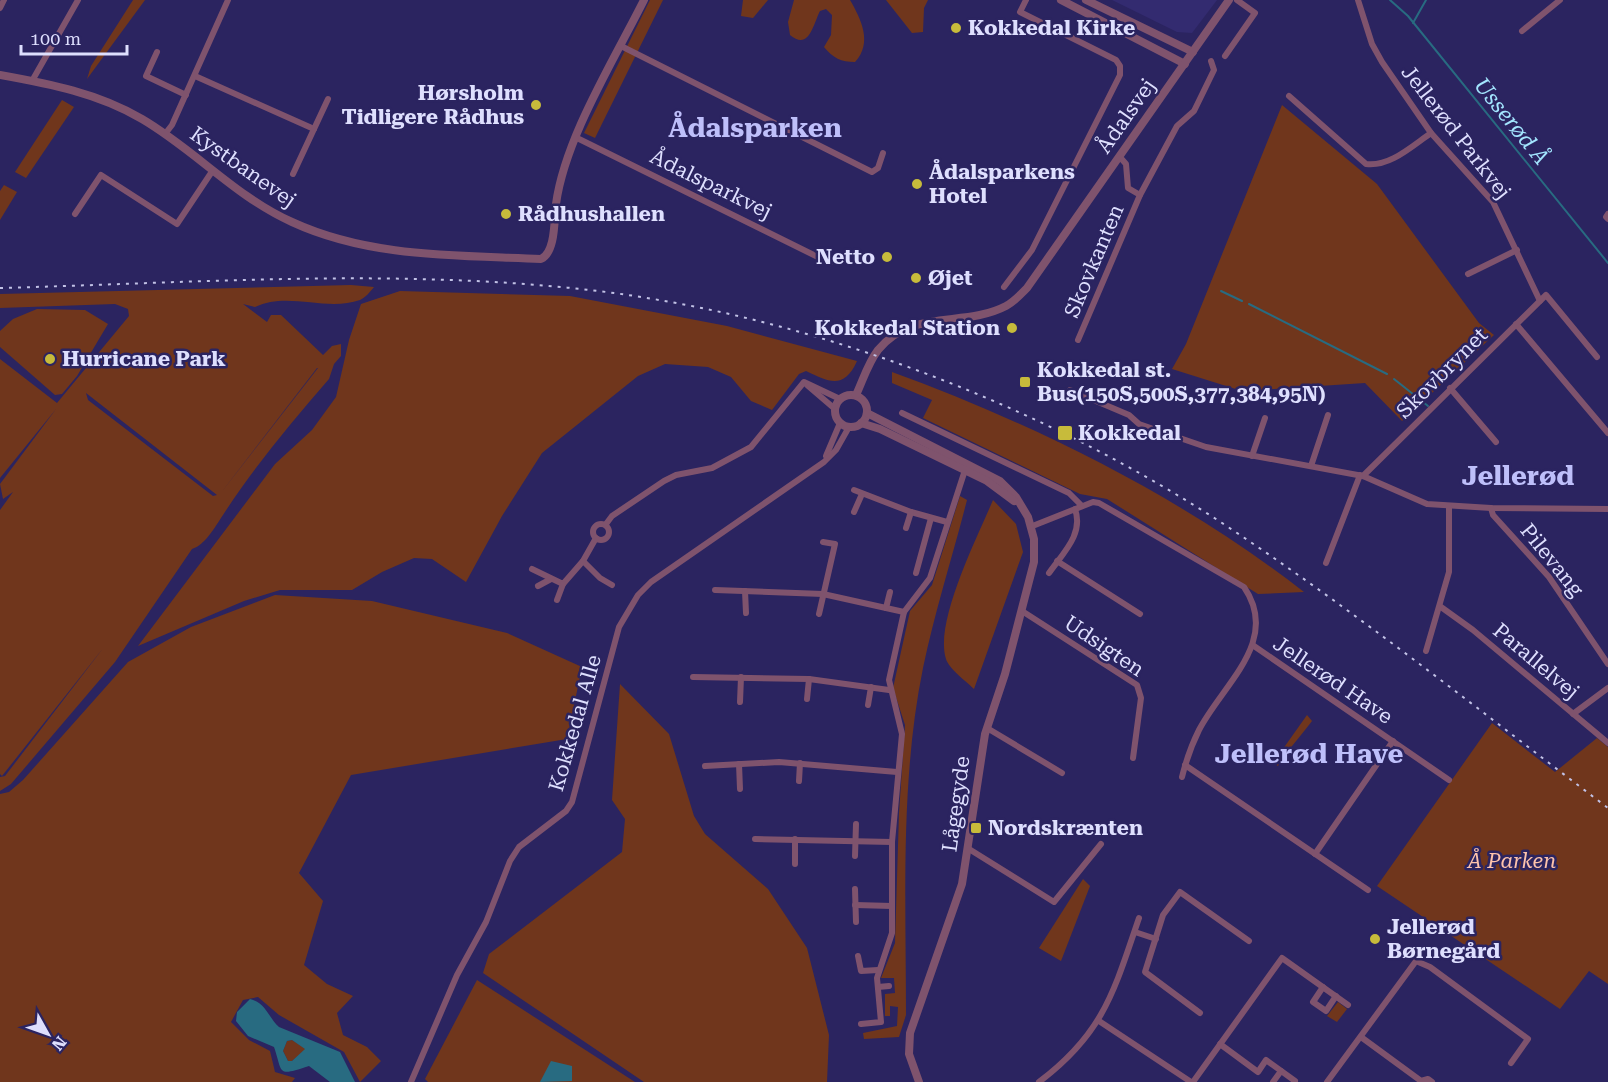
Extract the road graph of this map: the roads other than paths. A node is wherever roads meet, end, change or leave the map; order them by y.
1 (4, 0) edge
2 (78, 0) edge
3 (228, 0) edge
4 (644, 0) edge
5 (1026, 0) edge
6 (1061, 0) edge
7 (1086, 0) edge
8 (1229, 0) edge
9 (1237, 0) edge
10 (1358, 0) edge
11 (1560, 0) edge
12 (0, 8) edge
13 (1522, 31) dead end
14 (621, 46) junction
15 (157, 52) dead end
16 (1192, 52) junction
17 (1225, 56) dead end
18 (1211, 62) dead end
19 (1185, 64) junction
20 (0, 75) edge
21 (195, 76) junction
22 (32, 81) junction
23 (186, 95) junction
24 (1289, 96) dead end
25 (328, 99) dead end
26 (314, 129) junction
27 (1431, 133) junction
28 (165, 134) junction
29 (575, 137) junction
30 (883, 153) dead end
31 (1119, 156) junction
32 (213, 170) junction
33 (293, 174) dead end
34 (1140, 195) junction
35 (75, 214) dead end
36 (1608, 214) edge
37 (1608, 219) edge
38 (1517, 250) junction
39 (830, 263) dead end
40 (1468, 274) dead end
41 (1004, 287) dead end
42 (1540, 301) junction
43 (1516, 324) junction
44 (1078, 340) dead end
45 (1597, 357) dead end
46 (806, 384) junction
47 (1450, 388) junction
48 (1070, 390) dead end
49 (856, 395) junction
50 (840, 399) junction
51 (835, 409) junction
52 (902, 412) dead end
53 (867, 413) junction
54 (1328, 415) dead end
55 (1265, 418) dead end
56 (840, 423) junction
57 (861, 423) junction
58 (849, 427) junction
59 (1608, 433) edge
60 (1496, 442) dead end
61 (1252, 456) junction
62 (824, 462) junction
63 (1311, 466) junction
64 (966, 467) junction
65 (1361, 476) junction
66 (854, 490) dead end
67 (862, 494) junction
68 (1082, 506) junction
69 (1449, 506) junction
70 (1491, 508) junction
71 (1075, 509) junction
72 (1608, 509) edge
73 (854, 512) dead end
74 (911, 512) junction
75 (931, 518) junction
76 (947, 522) junction
77 (606, 524) junction
78 (1030, 526) junction
79 (906, 528) dead end
80 (596, 538) junction
81 (823, 542) dead end
82 (584, 561) junction
83 (1057, 561) junction
84 (1326, 563) dead end
85 (532, 569) dead end
86 (916, 573) dead end
87 (1049, 573) dead end
88 (551, 579) junction
89 (563, 584) junction
90 (612, 585) dead end
91 (538, 586) dead end
92 (715, 590) dead end
93 (745, 591) junction
94 (890, 592) dead end
95 (823, 594) junction
96 (557, 600) dead end
97 (1441, 607) junction
98 (886, 608) junction
99 (1022, 611) junction
100 (904, 612) junction
101 (746, 613) dead end
102 (819, 614) dead end
103 (1140, 614) dead end
104 (1254, 646) junction
105 (1426, 651) dead end
106 (1608, 664) edge
107 (693, 677) dead end
108 (741, 677) junction
109 (809, 679) junction
110 (871, 687) junction
111 (1608, 688) edge
112 (889, 690) junction
113 (807, 699) dead end
114 (740, 702) dead end
115 (868, 705) dead end
116 (1573, 714) junction
117 (987, 728) junction
118 (1393, 741) junction
119 (1608, 743) edge
120 (1133, 758) dead end
121 (801, 763) junction
122 (739, 764) junction
123 (1185, 765) junction
124 (705, 766) dead end
125 (897, 771) junction
126 (1062, 773) dead end
127 (1182, 777) dead end
128 (1449, 780) dead end
129 (799, 781) dead end
130 (740, 789) dead end
131 (856, 824) dead end
132 (754, 838) dead end
133 (795, 839) junction
134 (855, 840) junction
135 (892, 842) junction
136 (1101, 844) dead end
137 (969, 849) junction
138 (1315, 854) junction
139 (855, 856) dead end
140 (795, 864) dead end
141 (855, 889) dead end
142 (1368, 890) dead end
143 (855, 905) junction
144 (892, 906) junction
145 (1140, 918) dead end
146 (856, 922) dead end
147 (1135, 932) junction
148 (1156, 939) junction
149 (1249, 941) dead end
150 (858, 956) dead end
151 (878, 970) junction
152 (889, 986) dead end
153 (878, 987) junction
154 (1323, 987) junction
155 (1336, 996) junction
156 (1348, 1005) dead end
157 (1200, 1013) dead end
158 (1099, 1021) junction
159 (861, 1024) dead end
160 (1361, 1037) junction
161 (1220, 1044) junction
162 (1511, 1063) dead end
163 (1281, 1071) junction
164 (1295, 1081) edge
165 (411, 1082) edge
166 (919, 1082) edge
167 (1039, 1082) edge
168 (1192, 1082) edge
169 (1273, 1082) edge
170 (1327, 1082) edge
171 (1432, 1082) edge

1 - 12 street
2 - 22 street
3 - 21 street
4 - 14 street
5 - 41 street
6 - 19 street
7 - 16 street
8 - 16 street, Ådalsvej
9 - 17 street
10 - 27 street, Jellerød Parkvej
11 - 13 street
14 - 29 street
14 - 30 street
15 - 23 street
16 - 19 street, Ådalsvej
18 - 34 street, Skovkanten
19 - 31 street, Ådalsvej
20 - 22 street, Kystbanevej
21 - 23 street
21 - 26 street
22 - 28 street, Kystbanevej
23 - 28 street
24 - 27 street
25 - 26 street
26 - 33 street
27 - 38 street, Jellerød Parkvej
28 - 32 street, Kystbanevej
29 - 32 street, Kystbanevej
29 - 39 street, Ådalsparkvej
31 - 34 street, Skovkanten
31 - 49 street, Ådalsvej
32 - 35 street
34 - 44 street, Skovkanten
36 - 37 street
38 - 40 street
38 - 42 street, Jellerød Parkvej
42 - 43 street, Skovbrynet
42 - 45 street, Skovbrynet
43 - 47 street, Skovbrynet
43 - 59 street
46 - 50 street
46 - 51 street
46 - 77 street
47 - 60 street
47 - 65 street, Skovbrynet
48 - 61 street
49 - 50 street
49 - 53 street
50 - 51 street
51 - 56 street
52 - 68 street
53 - 57 street
53 - 64 street, Lågegyde
54 - 63 street
55 - 61 street
56 - 58 street
56 - 62 street
57 - 58 street
57 - 64 street, Lågegyde
58 - 62 street, Kokkedal Alle
61 - 63 street
62 - 165 street, Kokkedal Alle
63 - 65 street
64 - 76 street
64 - 78 street, Lågegyde
64 - 78 street, Lågegyde
65 - 69 street
65 - 84 street
66 - 67 street
67 - 73 street
67 - 74 street
68 - 71 street
68 - 104 street
69 - 70 street
69 - 97 street
70 - 72 street
70 - 106 street, Pilevang
71 - 78 street
71 - 83 street
74 - 75 street
74 - 79 street
75 - 76 street
75 - 86 street
76 - 100 street
77 - 80 street
77 - 80 street
78 - 99 street, Lågegyde
80 - 82 street
81 - 95 street
82 - 89 street
82 - 90 street
83 - 87 street
83 - 103 street
85 - 88 street
88 - 89 street
88 - 91 street
89 - 96 street
92 - 93 street
93 - 95 street
93 - 101 street
94 - 98 street
95 - 98 street
95 - 102 street
97 - 105 street
97 - 116 street, Parallelvej
98 - 100 street
99 - 117 street, Lågegyde
99 - 120 street, Udsigten
100 - 112 street
104 - 118 street, Jellerød Have
104 - 123 street
107 - 108 street
108 - 109 street
108 - 114 street
109 - 110 street
109 - 113 street
110 - 112 street
110 - 115 street
111 - 116 street
112 - 125 street
116 - 119 street, Parallelvej
117 - 126 street
117 - 137 street, Lågegyde
118 - 128 street, Jellerød Have
118 - 138 street, Jellerød Have
121 - 122 street
121 - 125 street
121 - 129 street
122 - 124 street
122 - 130 street
123 - 127 street
123 - 138 street
125 - 135 street
131 - 134 street
132 - 133 street
133 - 134 street
133 - 140 street
134 - 135 street
134 - 139 street
135 - 144 street
136 - 137 street
137 - 166 street, Lågegyde
138 - 142 street
141 - 143 street
143 - 144 street
143 - 146 street
144 - 151 street
145 - 147 street
147 - 148 street
147 - 158 street
148 - 149 street
148 - 157 street
150 - 151 street
151 - 153 street
152 - 153 street
153 - 159 street
154 - 155 street
154 - 155 street
154 - 161 street
155 - 156 street
158 - 167 street
158 - 168 street
160 - 162 street
160 - 170 street
160 - 171 street
161 - 163 street
161 - 168 street
163 - 164 street
163 - 169 street

